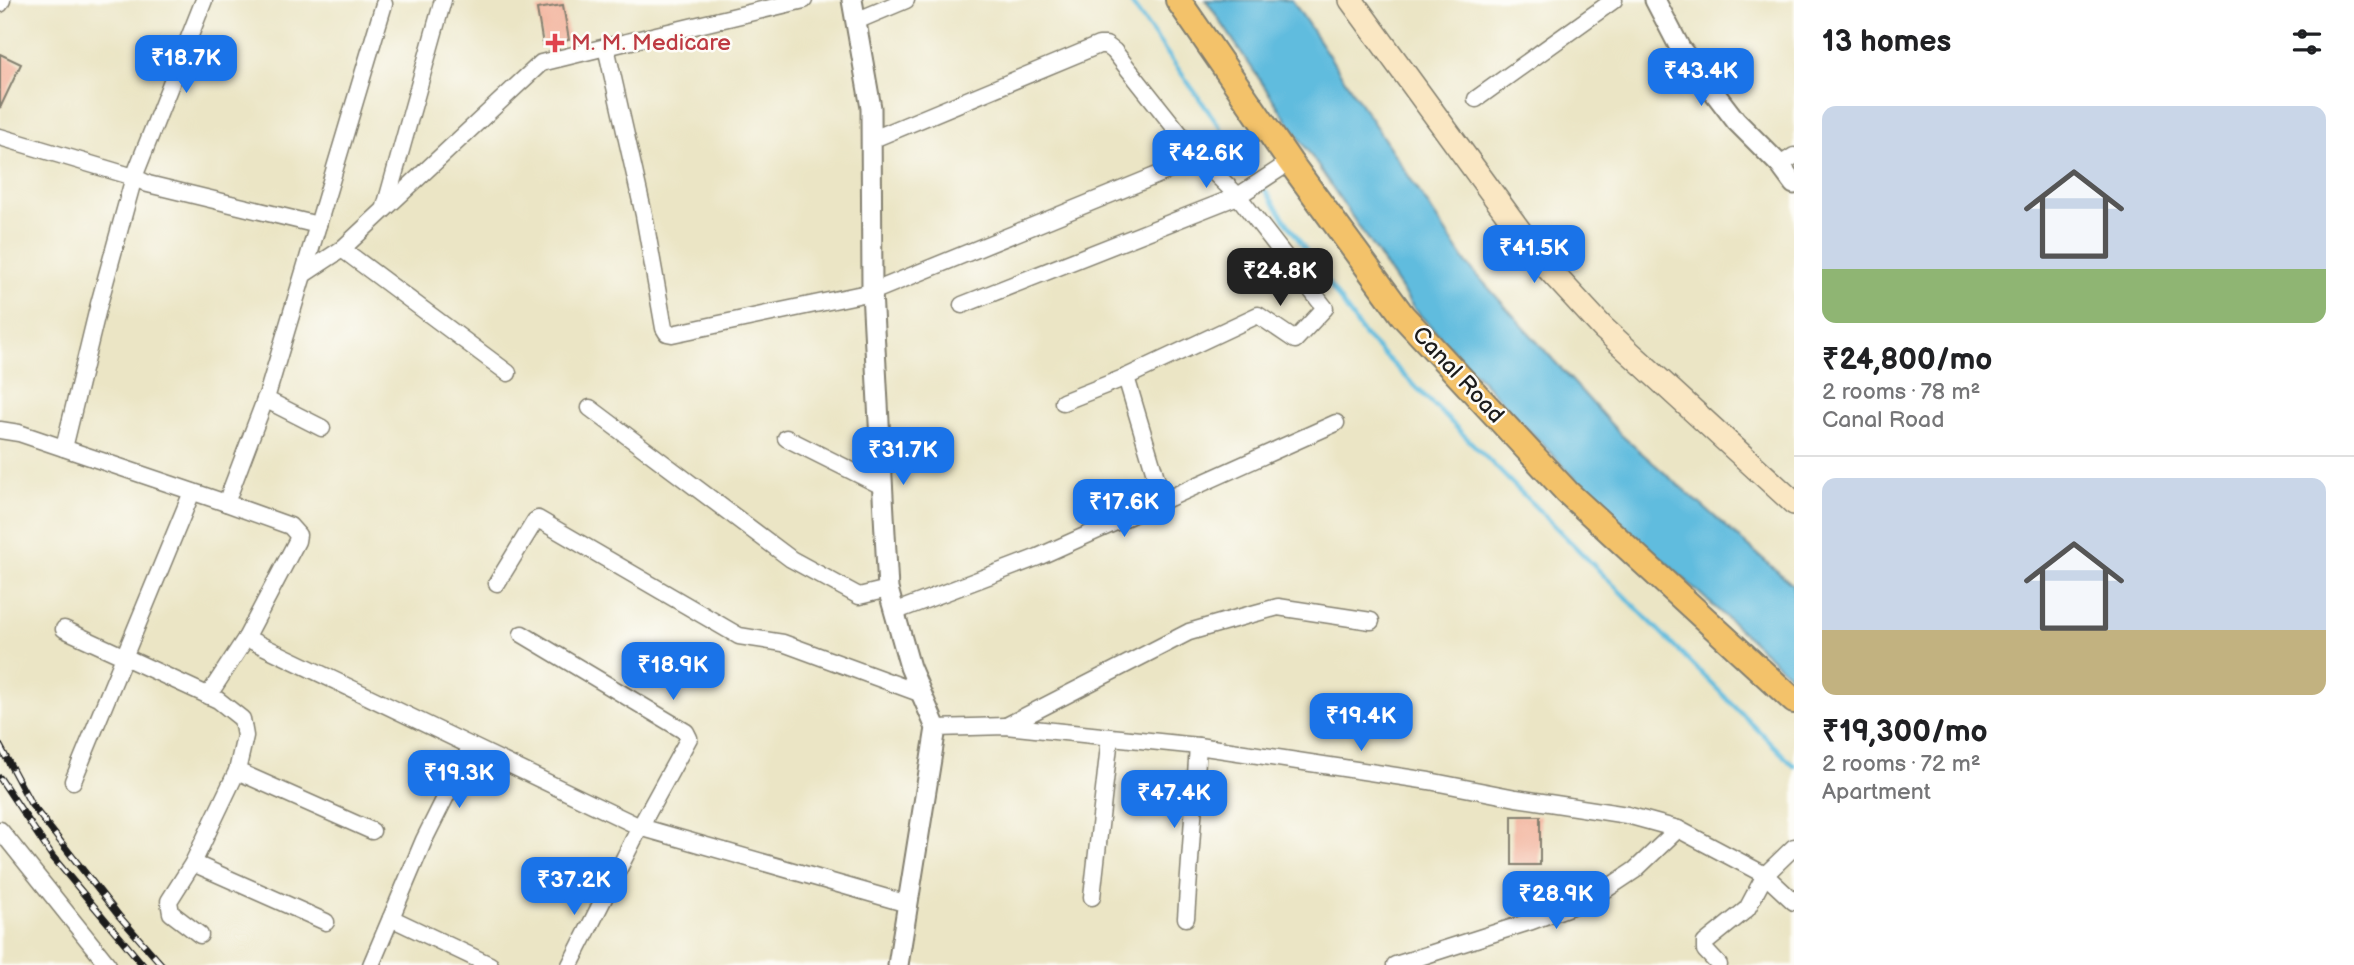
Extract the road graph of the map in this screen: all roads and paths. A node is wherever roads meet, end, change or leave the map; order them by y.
1 (204, 0) edge
2 (443, 0) edge
3 (804, 0) edge
4 (852, 0) edge
5 (906, 0) edge
6 (1178, 0) edge
7 (1351, 0) edge
8 (1614, 0) edge
9 (1655, 0) edge
10 (384, 4) dead end
11 (856, 21) junction
12 (606, 47) junction
13 (1476, 99) dead end
14 (0, 137) edge
15 (871, 140) junction
16 (1199, 158) junction
17 (1787, 161) edge
18 (1290, 162) junction
19 (134, 177) junction
20 (1794, 184) edge
21 (1238, 196) junction
22 (384, 210) junction
23 (318, 225) junction
24 (342, 249) junction
25 (304, 274) junction
26 (872, 292) junction
27 (961, 305) dead end
28 (508, 373) dead end
29 (1126, 377) junction
30 (265, 398) junction
31 (1063, 402) dead end
32 (590, 408) dead end
33 (1336, 423) dead end
34 (322, 428) dead end
35 (0, 430) edge
36 (786, 438) dead end
37 (64, 448) junction
38 (882, 486) junction
39 (192, 492) junction
40 (1163, 501) junction
41 (226, 503) junction
42 (1794, 503) edge
43 (497, 583) dead end
44 (888, 589) junction
45 (894, 612) junction
46 (1371, 621) dead end
47 (64, 629) dead end
48 (522, 634) dead end
49 (246, 638) junction
50 (125, 658) junction
51 (922, 694) junction
52 (208, 696) junction
53 (1794, 701) edge
54 (1006, 726) junction
55 (936, 729) junction
56 (1110, 737) junction
57 (471, 746) junction
58 (1198, 746) junction
59 (237, 771) junction
60 (73, 781) dead end
61 (640, 827) junction
62 (1678, 829) junction
63 (0, 830) edge
64 (372, 831) dead end
65 (1794, 847) edge
66 (193, 863) junction
67 (1765, 874) junction
68 (1092, 897) dead end
69 (1794, 902) edge
70 (908, 904) junction
71 (391, 918) junction
72 (1186, 918) dead end
73 (326, 922) dead end
74 (200, 935) dead end
75 (108, 965) edge
76 (371, 965) edge
77 (490, 965) edge
78 (570, 965) edge
79 (898, 965) edge
80 (1395, 965) edge
81 (1718, 965) edge

1 - 19 street
2 - 22 street
3 - 12 street
4 - 11 street
5 - 11 street
6 - 18 main road, Canal Road
7 - 42 main road
8 - 13 street
9 - 17 street
10 - 23 street
11 - 15 street
12 - 22 street
12 - 26 street
14 - 19 street
15 - 16 street
15 - 26 street
16 - 21 street
16 - 26 street
17 - 20 street
18 - 21 street
18 - 53 main road, Canal Road
19 - 23 street
19 - 37 street
21 - 27 street
21 - 29 street
22 - 24 street
23 - 25 street
24 - 25 street
24 - 28 street
25 - 30 street
26 - 38 street
29 - 31 street
29 - 40 street
30 - 34 street
30 - 41 street
32 - 44 street
33 - 40 street
35 - 37 street
36 - 38 street
37 - 39 street
38 - 44 street
39 - 41 street
39 - 50 street
40 - 45 street
41 - 49 street
43 - 51 street
44 - 45 street
45 - 51 street
46 - 54 street
47 - 50 street
48 - 61 street
49 - 52 street
49 - 57 street
50 - 52 street
50 - 60 street
51 - 55 street
52 - 59 street
54 - 55 street
54 - 56 street
55 - 70 street
56 - 58 street
56 - 68 street
57 - 61 street
57 - 71 street
58 - 62 street
58 - 72 street
59 - 64 street
59 - 66 street
61 - 70 street
61 - 78 street
62 - 67 street
62 - 80 street
63 - 75 street
65 - 67 street
66 - 73 street
66 - 74 street
67 - 69 street
67 - 81 street
70 - 79 street
71 - 76 street
71 - 77 street

